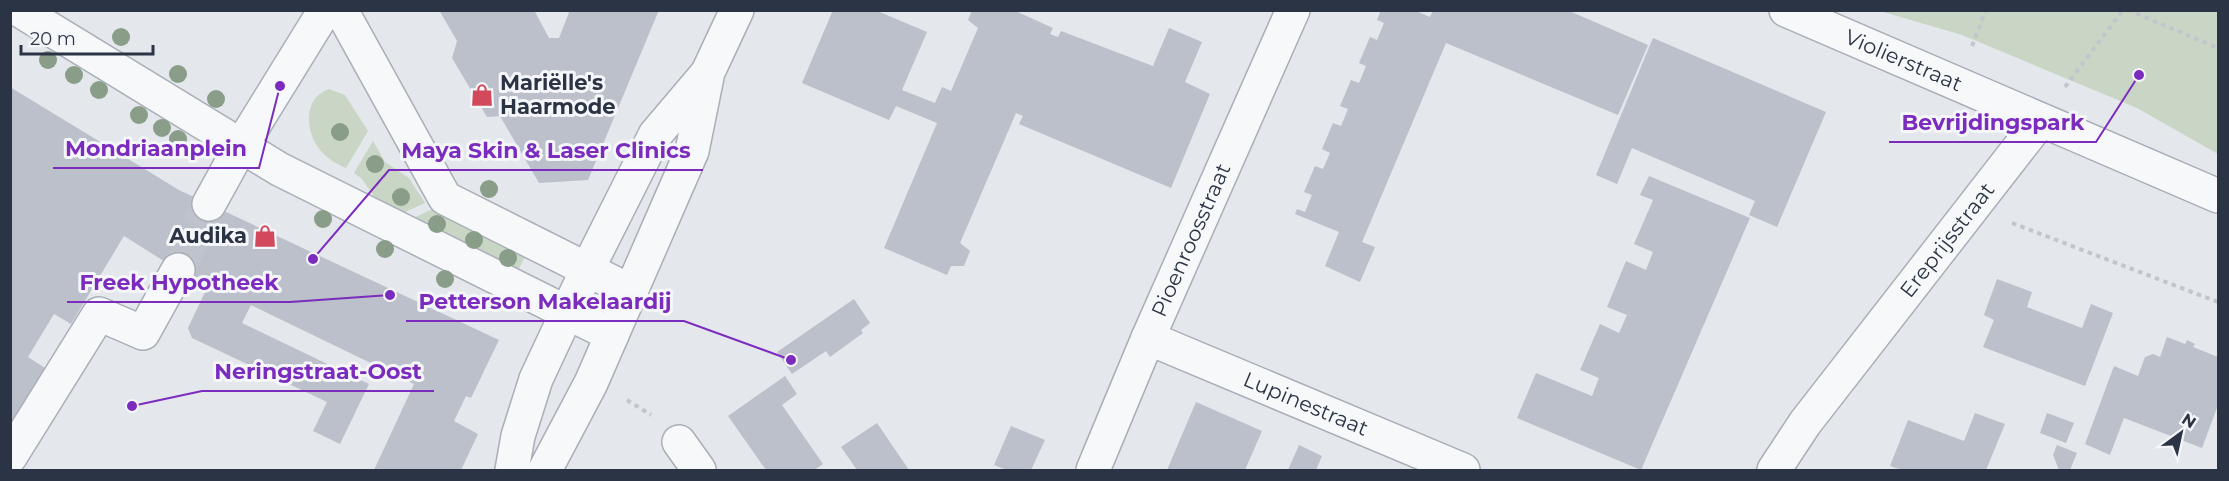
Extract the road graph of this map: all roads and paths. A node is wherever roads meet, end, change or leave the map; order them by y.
1 (19, 10) edge
2 (325, 10) edge
3 (341, 10) edge
4 (737, 10) edge
5 (1293, 10) edge
6 (1786, 10) edge
7 (2126, 10) edge
8 (2218, 48) edge
9 (708, 72) junction
10 (2040, 121) junction
11 (241, 146) junction
12 (2218, 196) edge
13 (209, 204) tunnel mouth
14 (1971, 208) junction
15 (178, 270) tunnel mouth
16 (586, 272) junction
17 (630, 291) junction
18 (2218, 302) edge
19 (567, 312) junction
20 (612, 335) junction
21 (1148, 338) junction
22 (591, 383) junction
23 (679, 442) joint
24 (10, 457) edge
25 (512, 471) edge
26 (545, 471) edge
27 (699, 471) edge
28 (1094, 471) edge
29 (1463, 471) edge
30 (1774, 471) edge

1 - 11 street
2 - 11 street
3 - 16 street
4 - 9 street
5 - 21 street, Pioenroosstraat
6 - 10 street, Violierstraat
7 - 8 path
7 - 10 path
9 - 16 street
9 - 17 street
10 - 12 street, Violierstraat
10 - 14 street, Ereprijsstraat
11 - 13 street
11 - 19 street
14 - 18 path
14 - 30 street, Ereprijsstraat
15 - 24 street
16 - 17 street
16 - 19 street
17 - 20 street
19 - 20 street
19 - 25 street
20 - 22 street
21 - 28 street, Pioenroosstraat
21 - 29 street, Lupinestraat
22 - 23 path
22 - 26 street
23 - 27 street

